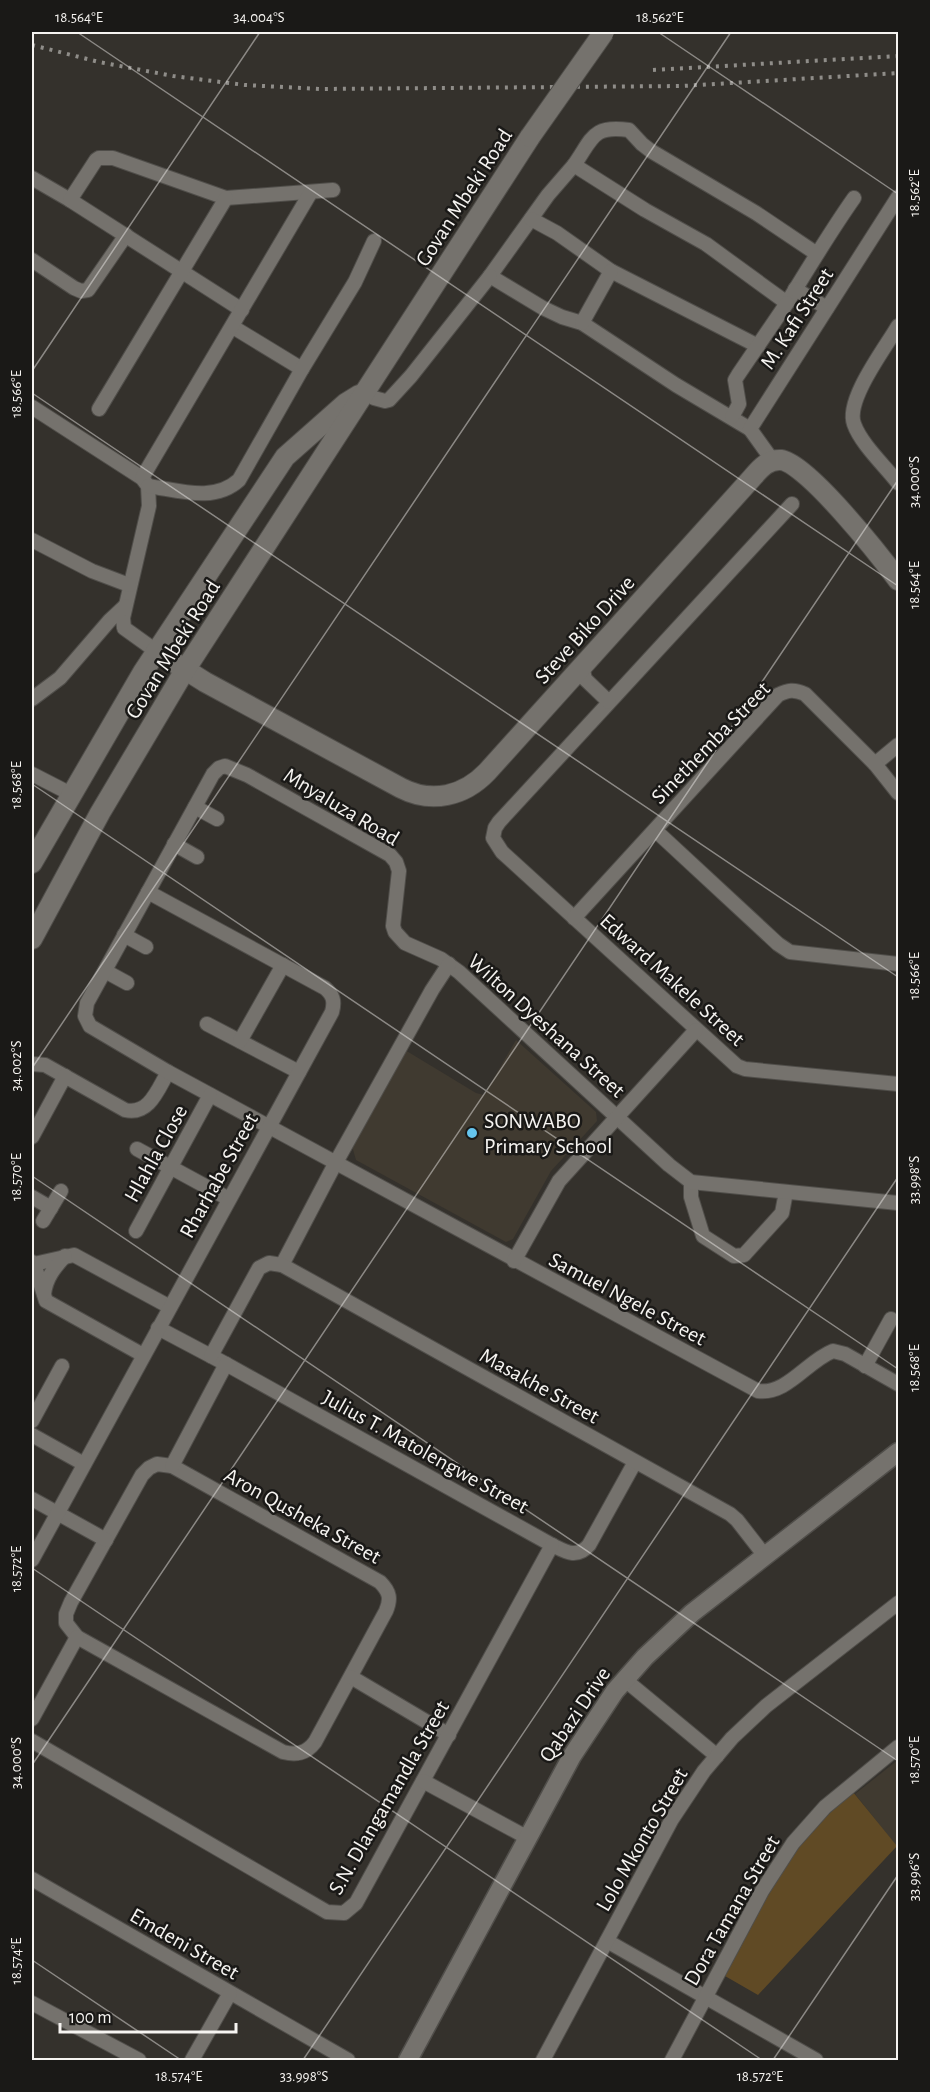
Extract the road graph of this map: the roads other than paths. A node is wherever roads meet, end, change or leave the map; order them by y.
1 (604, 32) edge
2 (574, 165) junction
3 (32, 178) edge
4 (333, 190) dead end
5 (311, 192) junction
6 (898, 197) edge
7 (226, 198) junction
8 (854, 198) dead end
9 (70, 200) junction
10 (531, 219) junction
11 (126, 235) junction
12 (374, 241) dead end
13 (817, 255) junction
14 (32, 260) edge
15 (182, 271) junction
16 (611, 272) junction
17 (490, 276) junction
18 (795, 289) junction
19 (787, 303) junction
20 (827, 308) junction
21 (242, 310) junction
22 (582, 323) junction
23 (898, 326) edge
24 (232, 327) junction
25 (758, 346) junction
26 (302, 369) junction
27 (370, 394) junction
28 (32, 407) edge
29 (99, 409) dead end
30 (732, 417) junction
31 (750, 429) junction
32 (773, 460) junction
33 (145, 482) junction
34 (898, 483) edge
35 (792, 504) dead end
36 (32, 540) edge
37 (898, 580) edge
38 (129, 585) junction
39 (125, 606) junction
40 (156, 651) junction
41 (185, 670) junction
42 (580, 675) junction
43 (37, 688) edge
44 (32, 699) edge
45 (609, 702) junction
46 (898, 745) edge
47 (875, 764) junction
48 (32, 774) edge
49 (898, 793) edge
50 (71, 794) junction
51 (195, 807) junction
52 (217, 819) dead end
53 (655, 830) junction
54 (174, 844) junction
55 (34, 852) edge
56 (197, 857) dead end
57 (148, 892) junction
58 (574, 918) junction
59 (124, 935) junction
60 (32, 939) edge
61 (146, 947) dead end
62 (449, 964) junction
63 (898, 964) edge
64 (283, 965) junction
65 (105, 971) junction
66 (127, 983) dead end
67 (207, 1023) dead end
68 (696, 1030) junction
69 (240, 1041) junction
70 (32, 1064) edge
71 (168, 1072) junction
72 (299, 1072) junction
73 (65, 1076) junction
74 (898, 1084) edge
75 (210, 1095) junction
76 (617, 1117) junction
77 (269, 1127) junction
78 (32, 1137) edge
79 (137, 1149) dead end
80 (335, 1164) junction
81 (171, 1167) junction
82 (691, 1182) junction
83 (61, 1191) dead end
84 (786, 1192) junction
85 (32, 1197) edge
86 (229, 1199) junction
87 (898, 1203) edge
88 (51, 1208) junction
89 (43, 1221) dead end
90 (136, 1231) dead end
91 (65, 1256) junction
92 (514, 1261) junction
93 (33, 1263) edge
94 (282, 1265) junction
95 (44, 1297) junction
96 (170, 1307) junction
97 (891, 1318) dead end
98 (158, 1329) junction
99 (143, 1355) junction
100 (211, 1356) junction
101 (226, 1364) junction
102 (62, 1366) dead end
103 (865, 1366) junction
104 (898, 1384) edge
105 (32, 1421) edge
106 (32, 1435) edge
107 (898, 1452) edge
108 (635, 1462) junction
109 (84, 1464) junction
110 (172, 1466) junction
111 (32, 1499) edge
112 (57, 1513) junction
113 (106, 1540) junction
114 (552, 1545) junction
115 (765, 1556) junction
116 (32, 1560) edge
117 (898, 1603) edge
118 (78, 1637) junction
119 (351, 1677) junction
120 (624, 1679) junction
121 (32, 1719) edge
122 (449, 1735) junction
123 (32, 1741) edge
124 (898, 1747) edge
125 (717, 1756) junction
126 (423, 1781) junction
127 (528, 1838) junction
128 (32, 1879) edge
129 (607, 1941) junction
130 (230, 1993) junction
131 (706, 1998) junction
132 (32, 2003) edge
133 (408, 2059) edge
134 (138, 2061) edge
135 (192, 2061) edge
136 (348, 2061) edge
137 (543, 2061) edge
138 (672, 2061) edge
139 (816, 2061) edge

1 - 27 main road, Govan Mbeki Road, bridge
2 - 10 street
2 - 13 street
2 - 19 street
3 - 9 street
4 - 5 street
5 - 7 street
5 - 21 street
6 - 20 street, M. Kafi Street
7 - 9 street
7 - 15 street
8 - 13 street
9 - 11 street
10 - 16 street
10 - 17 street
11 - 14 street
11 - 15 street
12 - 26 street
13 - 18 street
15 - 21 street
15 - 29 street
16 - 22 street
16 - 25 street
17 - 22 street
17 - 27 street
18 - 19 street
18 - 20 street
19 - 25 street
20 - 31 street, M. Kafi Street
21 - 24 street
22 - 30 street
23 - 34 street
24 - 26 street
24 - 33 street
25 - 30 street
26 - 33 street
27 - 40 main road, Govan Mbeki Road
27 - 41 main road, Govan Mbeki Road
28 - 33 street
30 - 31 street
31 - 32 street
32 - 37 main road
32 - 42 main road, Steve Biko Drive
33 - 38 street
35 - 45 street
36 - 38 street
38 - 39 street
39 - 40 street
39 - 43 street
40 - 41 main road, Steve Biko Drive
40 - 50 main road, Govan Mbeki Road
41 - 42 main road, Steve Biko Drive
41 - 60 main road, Govan Mbeki Road
42 - 45 street
43 - 44 street
45 - 58 street, Edward Makele Street
46 - 47 street
47 - 49 street, Sinethemba Street
47 - 53 street, Sinethemba Street
48 - 50 street
50 - 55 main road, Govan Mbeki Road
51 - 52 street
51 - 54 street, Mnyaluza Road
51 - 62 street, Mnyaluza Road
53 - 58 street, Sinethemba Street
53 - 63 street, Sinethemba Street
54 - 56 street
54 - 57 street, Mnyaluza Road
57 - 59 street, Mnyaluza Road
57 - 64 street, Rharhabe Street
58 - 68 street, Edward Makele Street
59 - 61 street
59 - 65 street, Mnyaluza Road
62 - 76 street, Wilton Dyeshana Street
62 - 80 street, Wilton Dyeshana Street
64 - 69 street
64 - 72 street, Rharhabe Street
65 - 66 street
65 - 71 street, Mnyaluza Road
67 - 69 street
68 - 74 street, Edward Makele Street
68 - 76 street
69 - 72 street
70 - 73 street
71 - 73 street
71 - 75 street, Mnyaluza Road
72 - 77 street, Rharhabe Street
73 - 78 street
75 - 77 street, Mnyaluza Road
75 - 81 street, Hlahla Close
76 - 82 street, Wilton Dyeshana Street
76 - 92 street
77 - 80 street, Mnyaluza Road
77 - 86 street, Rharhabe Street
79 - 81 street
80 - 92 street, Samuel Ngele Street
80 - 94 street, Wilton Dyeshana Street
81 - 86 street
81 - 90 street, Hlahla Close
82 - 84 street
82 - 84 street
83 - 88 street
84 - 87 street
85 - 88 street
86 - 96 street, Rharhabe Street
88 - 89 street
91 - 93 street
91 - 95 street
91 - 96 street
92 - 103 street, Samuel Ngele Street
93 - 95 street
94 - 100 street
94 - 108 street, Masakhe Street
95 - 99 street
96 - 98 street, Rharhabe Street
97 - 103 street
98 - 99 street, Rharhabe Street
98 - 100 street, Julius T. Matolengwe Street
99 - 109 street, Rharhabe Street
100 - 101 street, Julius T. Matolengwe Street
101 - 110 street
101 - 114 street, Julius T. Matolengwe Street
102 - 105 street
103 - 104 street, Samuel Ngele Street
106 - 109 street
107 - 115 street, Qabazi Drive
108 - 114 street, Julius T. Matolengwe Street
108 - 115 street, Masakhe Street
109 - 112 street, Rharhabe Street
110 - 113 street
110 - 119 street, Aron Qusheka Street
111 - 112 street
112 - 113 street
112 - 116 street, Rharhabe Street
113 - 118 street
114 - 122 street, S.N. Dlangamandla Street
115 - 120 street, Qabazi Drive
117 - 125 street, Lolo Mkonto Street
118 - 119 street, Aron Qusheka Street
118 - 121 street
119 - 122 street
120 - 125 street
120 - 127 street, Qabazi Drive
122 - 126 street, S.N. Dlangamandla Street
123 - 126 street, S.N. Dlangamandla Street
124 - 131 street, Dora Tamana Street
125 - 129 street, Lolo Mkonto Street
126 - 127 street
127 - 133 street, Qabazi Drive
128 - 130 street, Emdeni Street
129 - 131 street
129 - 137 street, Lolo Mkonto Street
130 - 135 street
130 - 136 street, Emdeni Street
131 - 138 street, Dora Tamana Street
131 - 139 street
132 - 134 street

